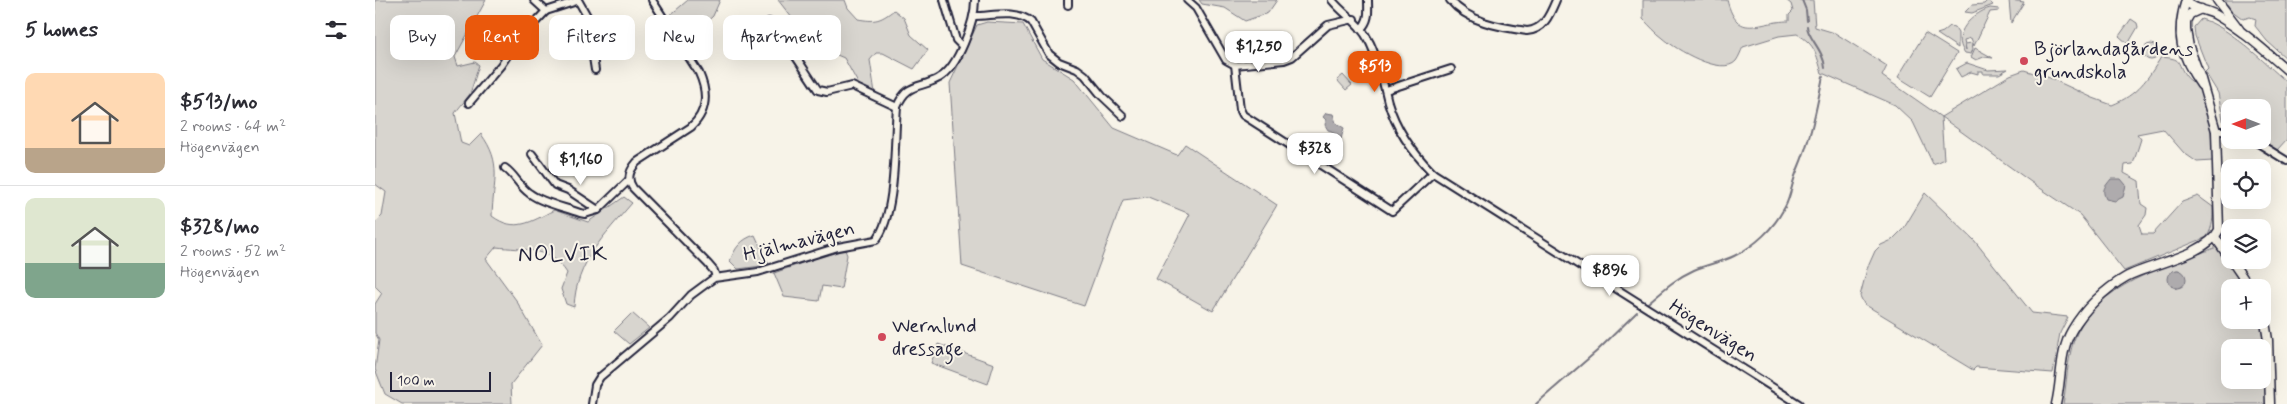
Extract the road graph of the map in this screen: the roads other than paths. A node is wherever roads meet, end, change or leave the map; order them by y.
1 (535, 0) edge
2 (577, 0) edge
3 (652, 0) edge
4 (942, 0) edge
5 (975, 0) edge
6 (1187, 0) edge
7 (1332, 0) edge
8 (1367, 0) edge
9 (1450, 0) edge
10 (1556, 0) edge
11 (2186, 0) edge
12 (2215, 0) edge
13 (2202, 8) junction
14 (546, 11) junction
15 (975, 16) junction
16 (1354, 19) junction
17 (1361, 29) junction
18 (2239, 29) junction
19 (2184, 39) junction
20 (962, 46) junction
21 (796, 60) edge
22 (1235, 65) junction
23 (1451, 69) dead end
24 (595, 70) dead end
25 (2287, 70) edge
26 (1385, 90) junction
27 (469, 104) dead end
28 (897, 107) junction
29 (1123, 116) dead end
30 (2216, 130) junction
31 (2221, 130) edge
32 (2268, 149) edge
33 (532, 154) dead end
34 (2287, 161) edge
35 (505, 168) dead end
36 (1433, 173) junction
37 (629, 180) junction
38 (597, 210) junction
39 (2215, 237) junction
40 (2221, 246) edge
41 (716, 277) junction
42 (2266, 329) edge
43 (592, 404) edge
44 (1799, 404) edge
45 (2056, 404) edge
46 (2270, 404) edge

1 - 14 street
2 - 14 street
2 - 24 street
3 - 37 street
4 - 20 street
5 - 15 street
6 - 22 street
7 - 16 street, Högenvägen
8 - 17 street
9 - 10 street
11 - 13 street
11 - 19 street
12 - 13 street
12 - 18 street
13 - 18 street
13 - 19 street
14 - 27 street
15 - 20 street
15 - 29 street
16 - 17 street, Högenvägen
16 - 22 street
17 - 26 street, Högenvägen
18 - 25 street
19 - 30 street
20 - 28 street
21 - 28 street
22 - 36 street
23 - 26 street
26 - 36 street, Högenvägen
28 - 41 street, Hjälmavägen
30 - 31 street
30 - 39 street
32 - 34 street
33 - 38 street
35 - 38 street
36 - 44 street, Högenvägen
37 - 38 street
37 - 41 street
39 - 40 street
39 - 45 street
41 - 43 street, Hjälmavägen
42 - 46 street

